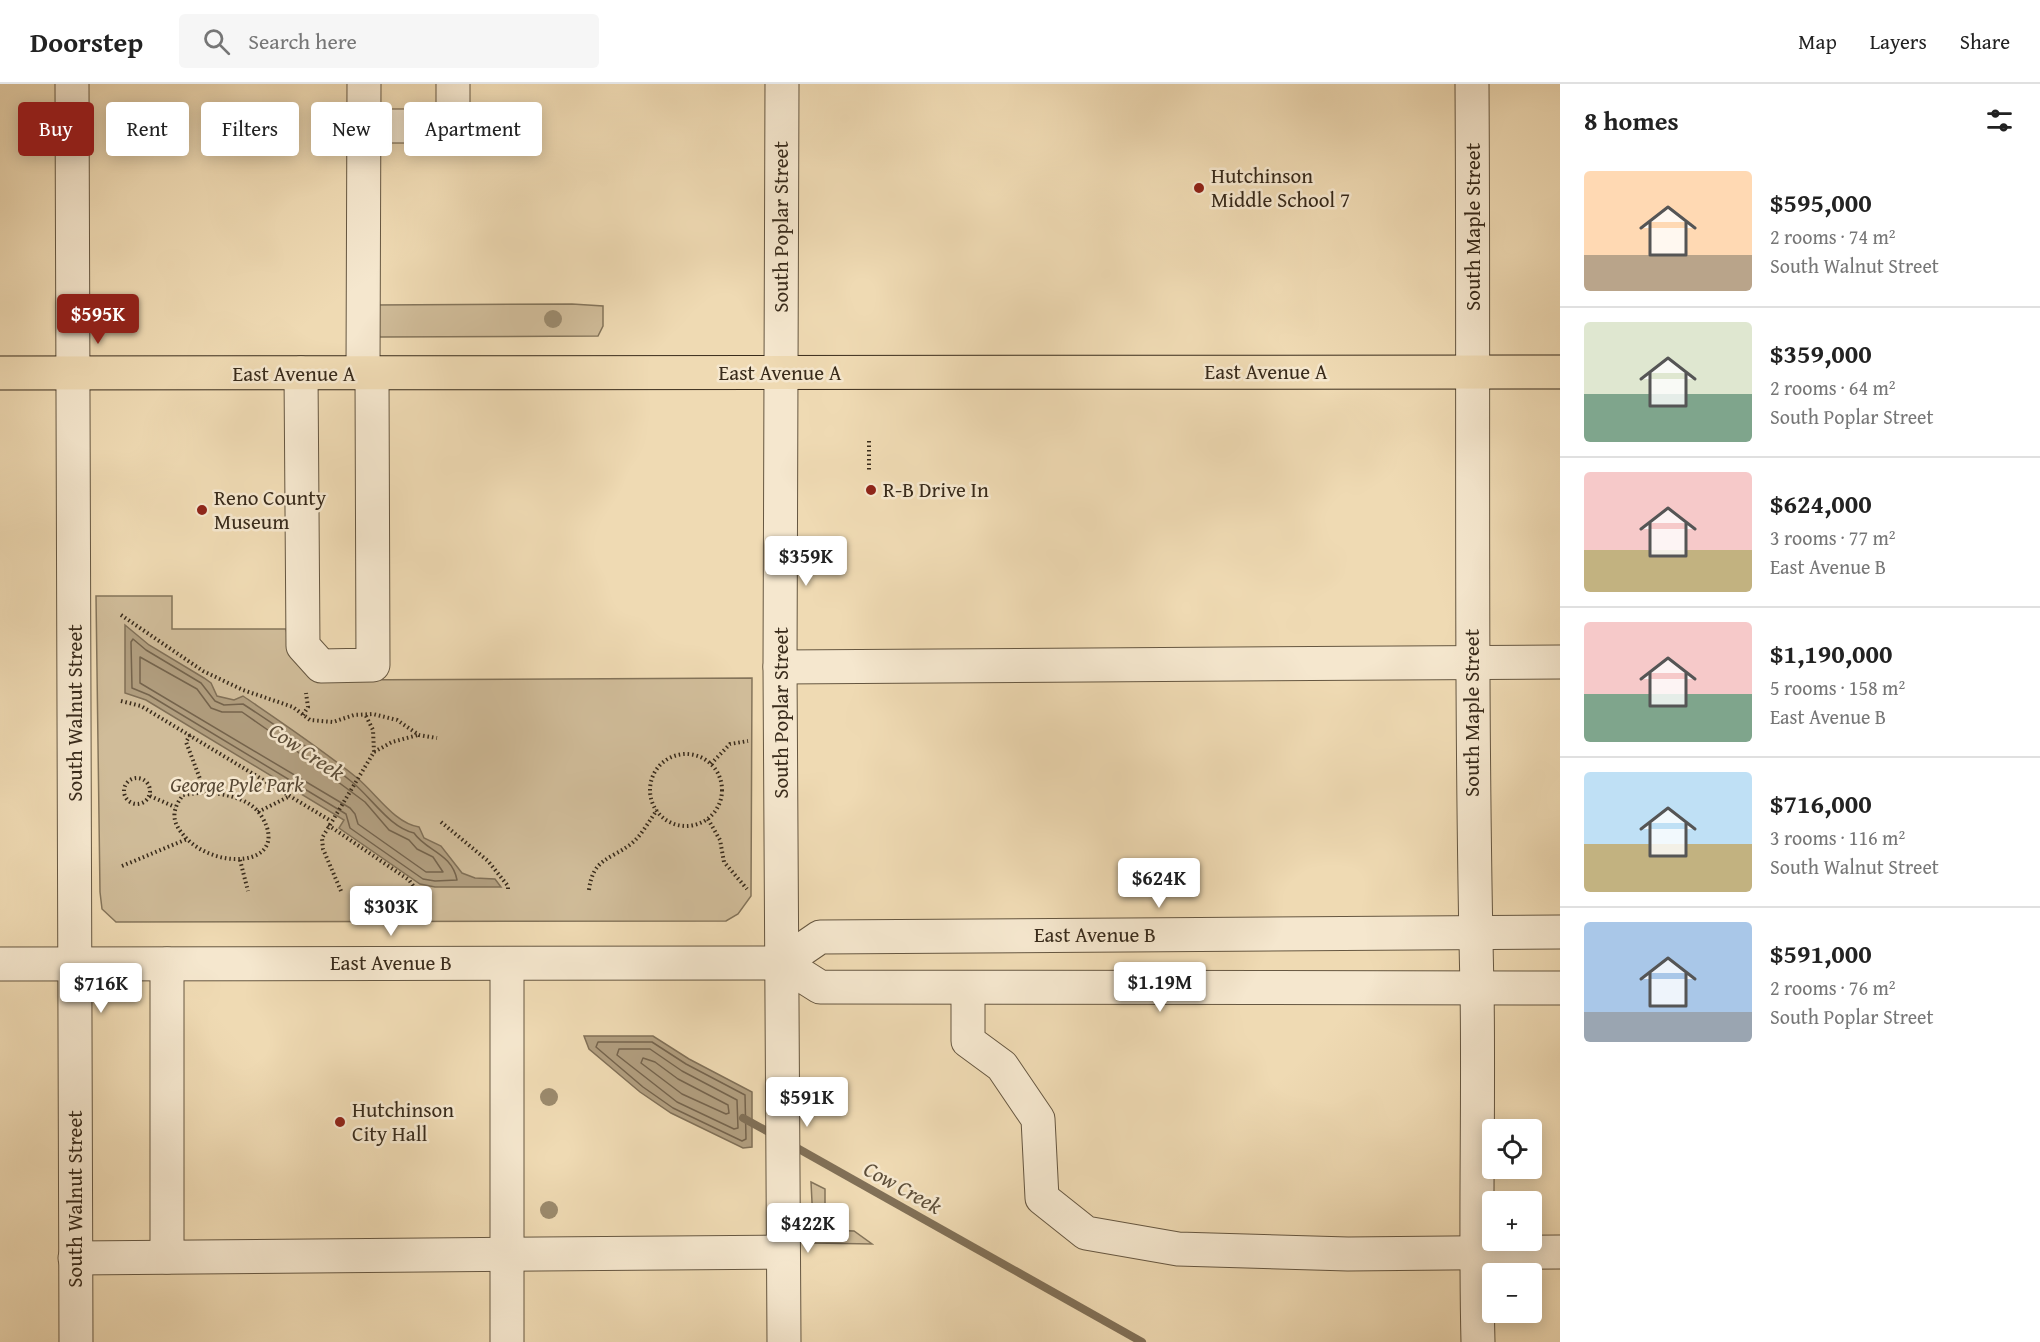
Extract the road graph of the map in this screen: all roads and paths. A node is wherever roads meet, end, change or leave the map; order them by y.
1 (72, 84) edge
2 (364, 84) edge
3 (453, 84) edge
4 (782, 84) edge
5 (1472, 84) edge
6 (364, 102) edge
7 (392, 126) edge
8 (364, 156) edge
9 (1474, 372) junction
10 (1560, 372) edge
11 (0, 373) edge
12 (301, 373) junction
13 (781, 373) junction
14 (73, 374) junction
15 (367, 374) junction
16 (869, 441) dead end
17 (869, 470) dead end
18 (121, 615) dead end
19 (1471, 662) junction
20 (1560, 662) edge
21 (780, 667) junction
22 (121, 701) dead end
23 (365, 714) junction
24 (190, 735) junction
25 (419, 735) junction
26 (437, 738) dead end
27 (748, 741) dead end
28 (374, 752) junction
29 (711, 764) junction
30 (205, 792) junction
31 (150, 796) junction
32 (290, 796) junction
33 (175, 807) junction
34 (657, 810) junction
35 (258, 812) junction
36 (707, 819) junction
37 (441, 822) dead end
38 (329, 823) junction
39 (187, 839) junction
40 (240, 860) junction
41 (122, 866) dead end
42 (747, 889) dead end
43 (508, 890) dead end
44 (589, 890) dead end
45 (248, 891) dead end
46 (340, 891) dead end
47 (417, 891) dead end
48 (1474, 932) junction
49 (1560, 932) edge
50 (76, 963) junction
51 (782, 963) junction
52 (0, 964) edge
53 (167, 964) junction
54 (507, 964) junction
55 (968, 988) junction
56 (1477, 988) junction
57 (1560, 988) edge
58 (783, 1252) junction
59 (1476, 1252) junction
60 (1560, 1252) edge
61 (507, 1254) junction
62 (167, 1257) junction
63 (75, 1258) junction
64 (76, 1342) edge
65 (507, 1342) edge
66 (784, 1342) edge
67 (1478, 1342) edge

1 - 14 street, South Walnut Street
2 - 6 street
3 - 7 street
4 - 13 street, South Poplar Street
5 - 9 street, South Maple Street
8 - 15 street
9 - 10 main road, East Avenue A
9 - 13 main road, East Avenue A
9 - 19 street, South Maple Street
11 - 14 main road, East Avenue A
12 - 14 main road, East Avenue A
12 - 15 main road, East Avenue A
12 - 15 street
13 - 15 main road, East Avenue A
13 - 21 street, South Poplar Street
14 - 50 street, South Walnut Street
16 - 17 path
18 - 23 path
19 - 20 street
19 - 21 street
19 - 48 street, South Maple Street
21 - 51 street, South Poplar Street
22 - 24 path
23 - 25 path
23 - 28 path
24 - 30 path
24 - 32 path
25 - 26 path
25 - 28 path
27 - 29 path
28 - 38 path
29 - 34 path
29 - 36 path
30 - 33 path
30 - 35 path
31 - 31 path
31 - 33 path
32 - 35 path
32 - 38 path
33 - 39 path
34 - 36 path
34 - 44 path
35 - 40 path
36 - 42 path
37 - 43 path
38 - 46 path
38 - 47 path
39 - 40 path
39 - 41 path
40 - 45 path
48 - 49 street, East Avenue B
48 - 51 street, East Avenue B
48 - 56 street, South Maple Street
50 - 52 street, East Avenue B
50 - 53 street, East Avenue B
50 - 63 street, South Walnut Street
51 - 54 street, East Avenue B
51 - 55 street
51 - 58 street, South Poplar Street
53 - 54 street, East Avenue B
53 - 62 street
54 - 61 street
55 - 56 street
55 - 59 street
56 - 57 street
56 - 59 street, South Maple Street
58 - 61 street
58 - 66 street, South Poplar Street
59 - 60 street
59 - 67 street, South Maple Street
61 - 62 street
61 - 65 street
62 - 63 street
63 - 64 street, South Walnut Street

